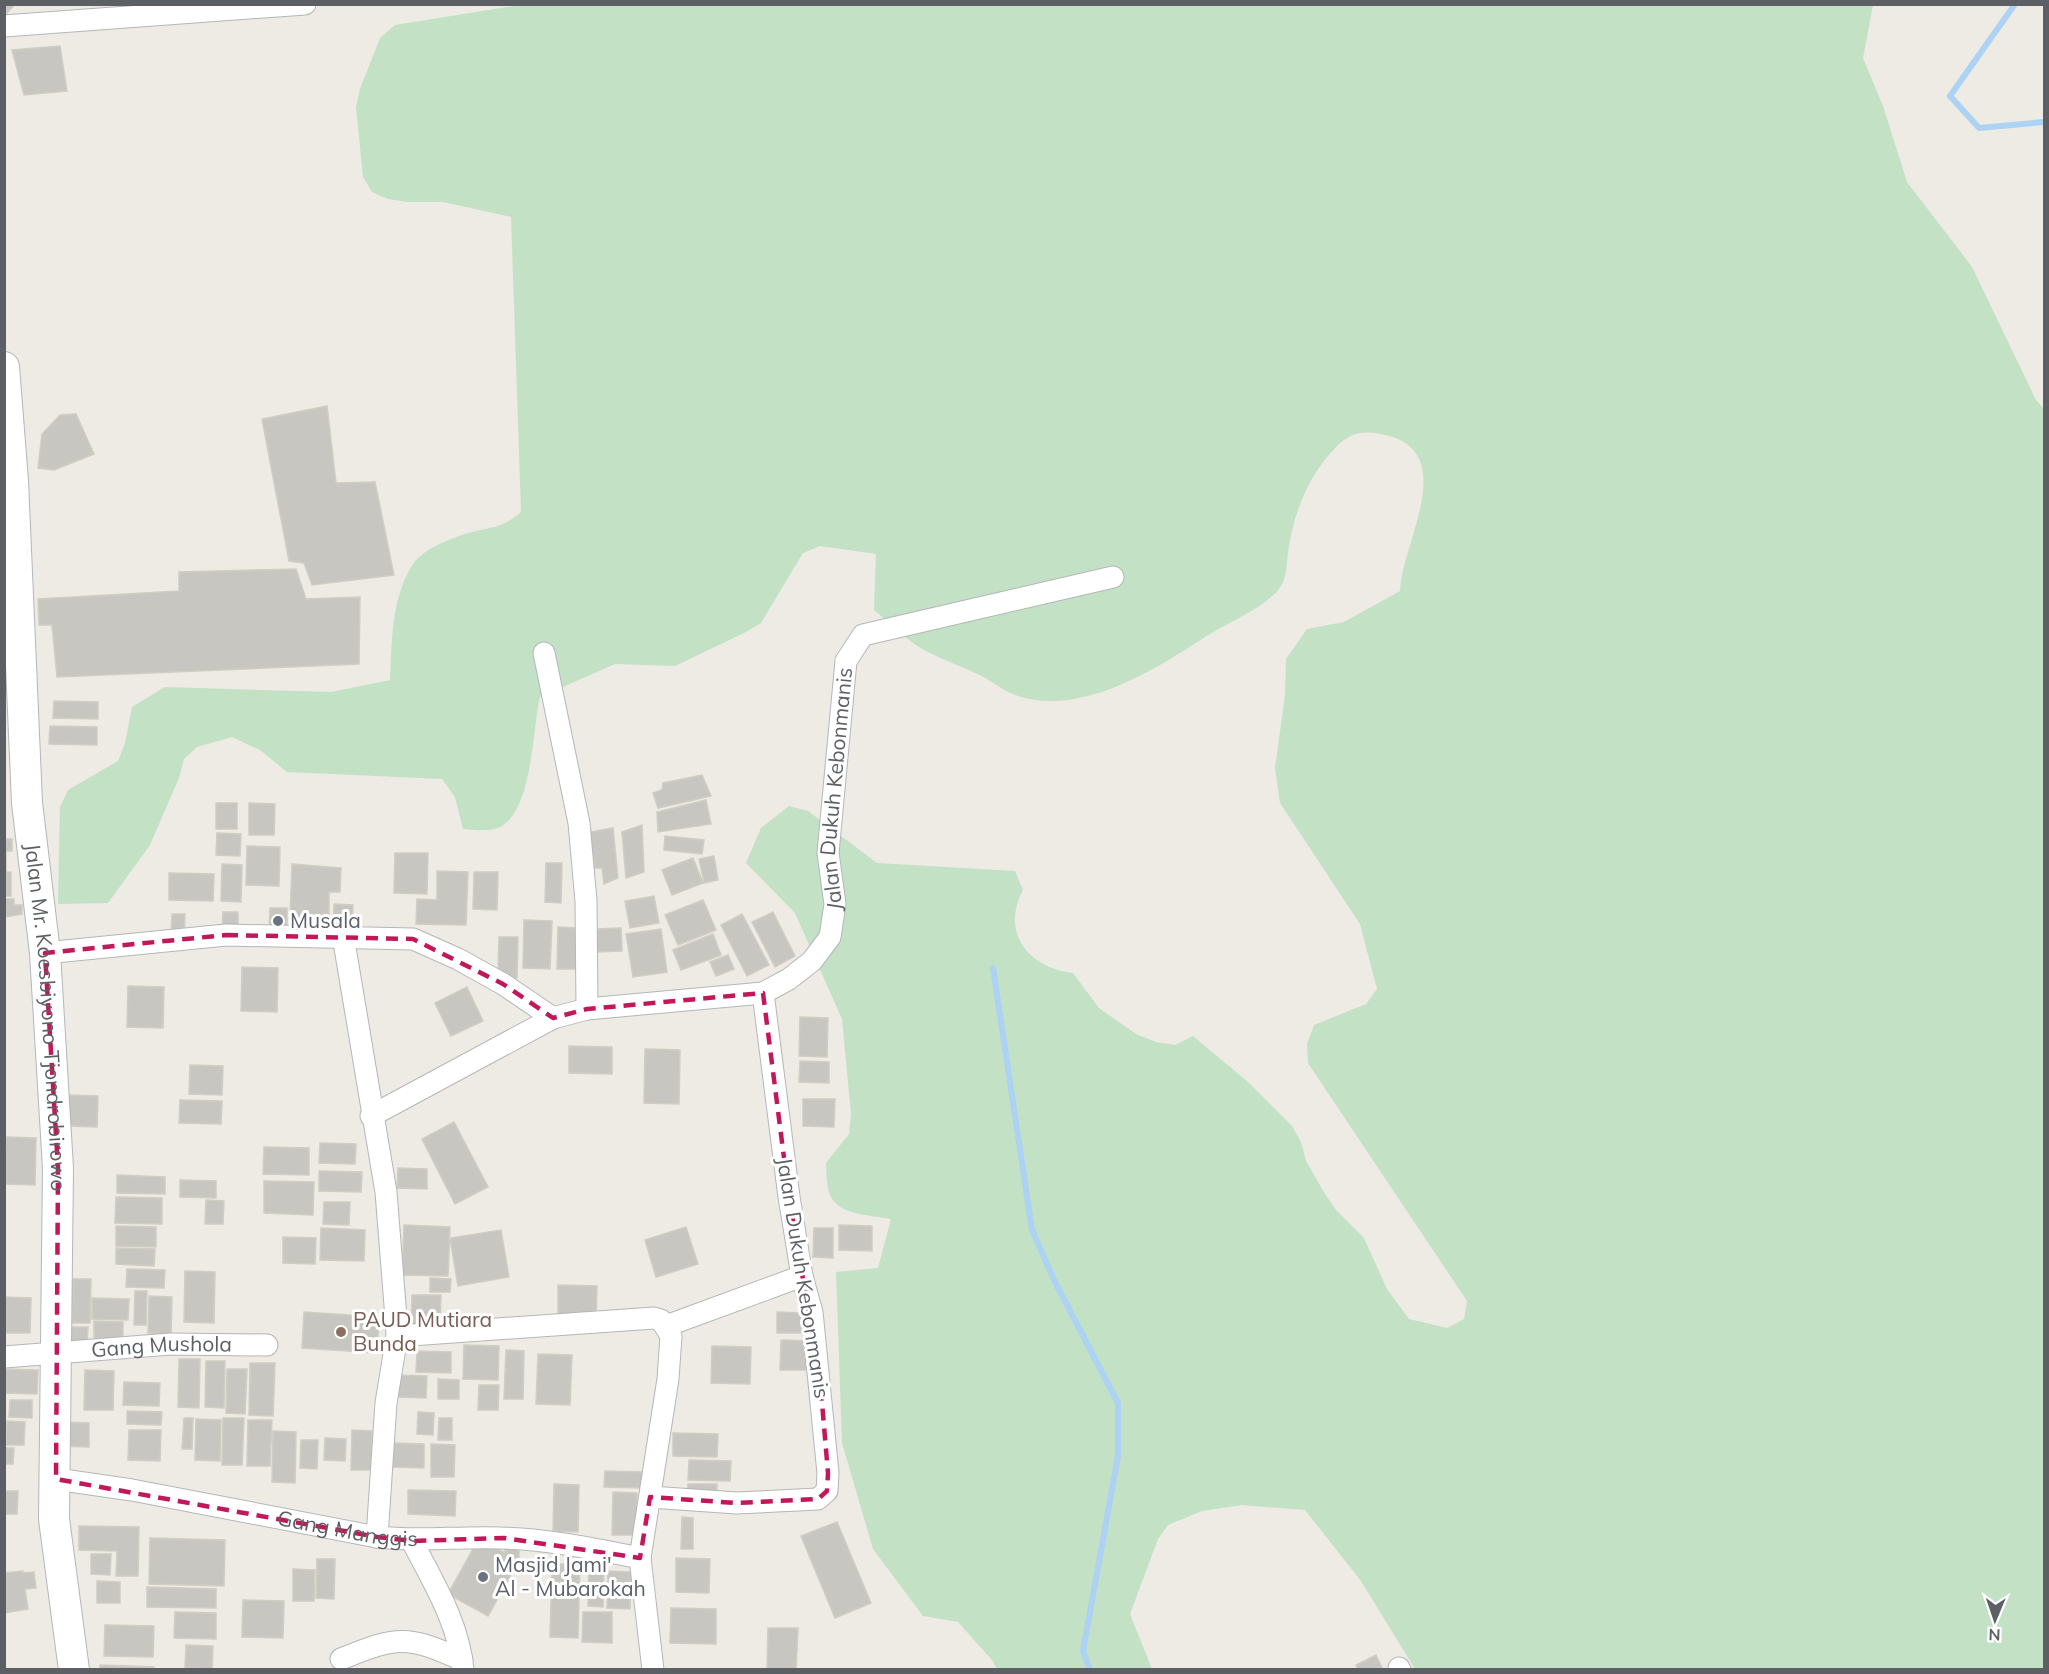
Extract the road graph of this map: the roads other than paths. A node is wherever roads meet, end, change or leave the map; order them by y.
1 (305, 4) edge
2 (4, 26) edge
3 (4, 367) edge
4 (9, 481) edge
5 (1113, 577) dead end
6 (544, 653) dead end
7 (343, 936) junction
8 (45, 953) junction
9 (764, 993) junction
10 (587, 1009) junction
11 (553, 1018) junction
12 (371, 1116) junction
13 (802, 1276) junction
14 (666, 1326) junction
15 (397, 1336) junction
16 (267, 1345) dead end
17 (56, 1354) junction
18 (4, 1357) edge
19 (56, 1479) junction
20 (650, 1497) junction
21 (377, 1537) junction
22 (412, 1541) junction
23 (640, 1558) junction
24 (341, 1659) dead end
25 (463, 1665) edge
26 (74, 1670) edge
27 (653, 1670) edge

1 - 2 street
3 - 4 main road, Jalan Mr. Koesbiyono Tjondrobirowo
4 - 8 main road, Jalan Mr. Koesbiyono Tjondrobirowo
5 - 9 street, Jalan Dukuh Kebonmanis
6 - 10 street
7 - 8 street
7 - 11 street
7 - 12 street
8 - 17 main road, Jalan Mr. Koesbiyono Tjondrobirowo
9 - 10 street, Jalan Dukuh Kebonmanis
9 - 13 street, Jalan Dukuh Kebonmanis
10 - 11 street, Jalan Dukuh Kebonmanis
11 - 12 street, Jalan Dukuh Kebonmanis
12 - 15 street
13 - 14 street
13 - 20 street, Jalan Dukuh Kebonmanis
14 - 15 street
14 - 20 street
15 - 21 street
16 - 17 street, Gang Mushola
17 - 18 street, Gang Mushola
17 - 19 main road, Jalan Mr. Koesbiyono Tjondrobirowo
19 - 21 street, Gang Manggis
19 - 26 main road, Jalan Mr. Koesbiyono Tjondrobirowo
20 - 23 street
21 - 22 street, Gang Manggis
22 - 23 street, Gang Manggis
22 - 25 street
23 - 27 street
24 - 25 street

